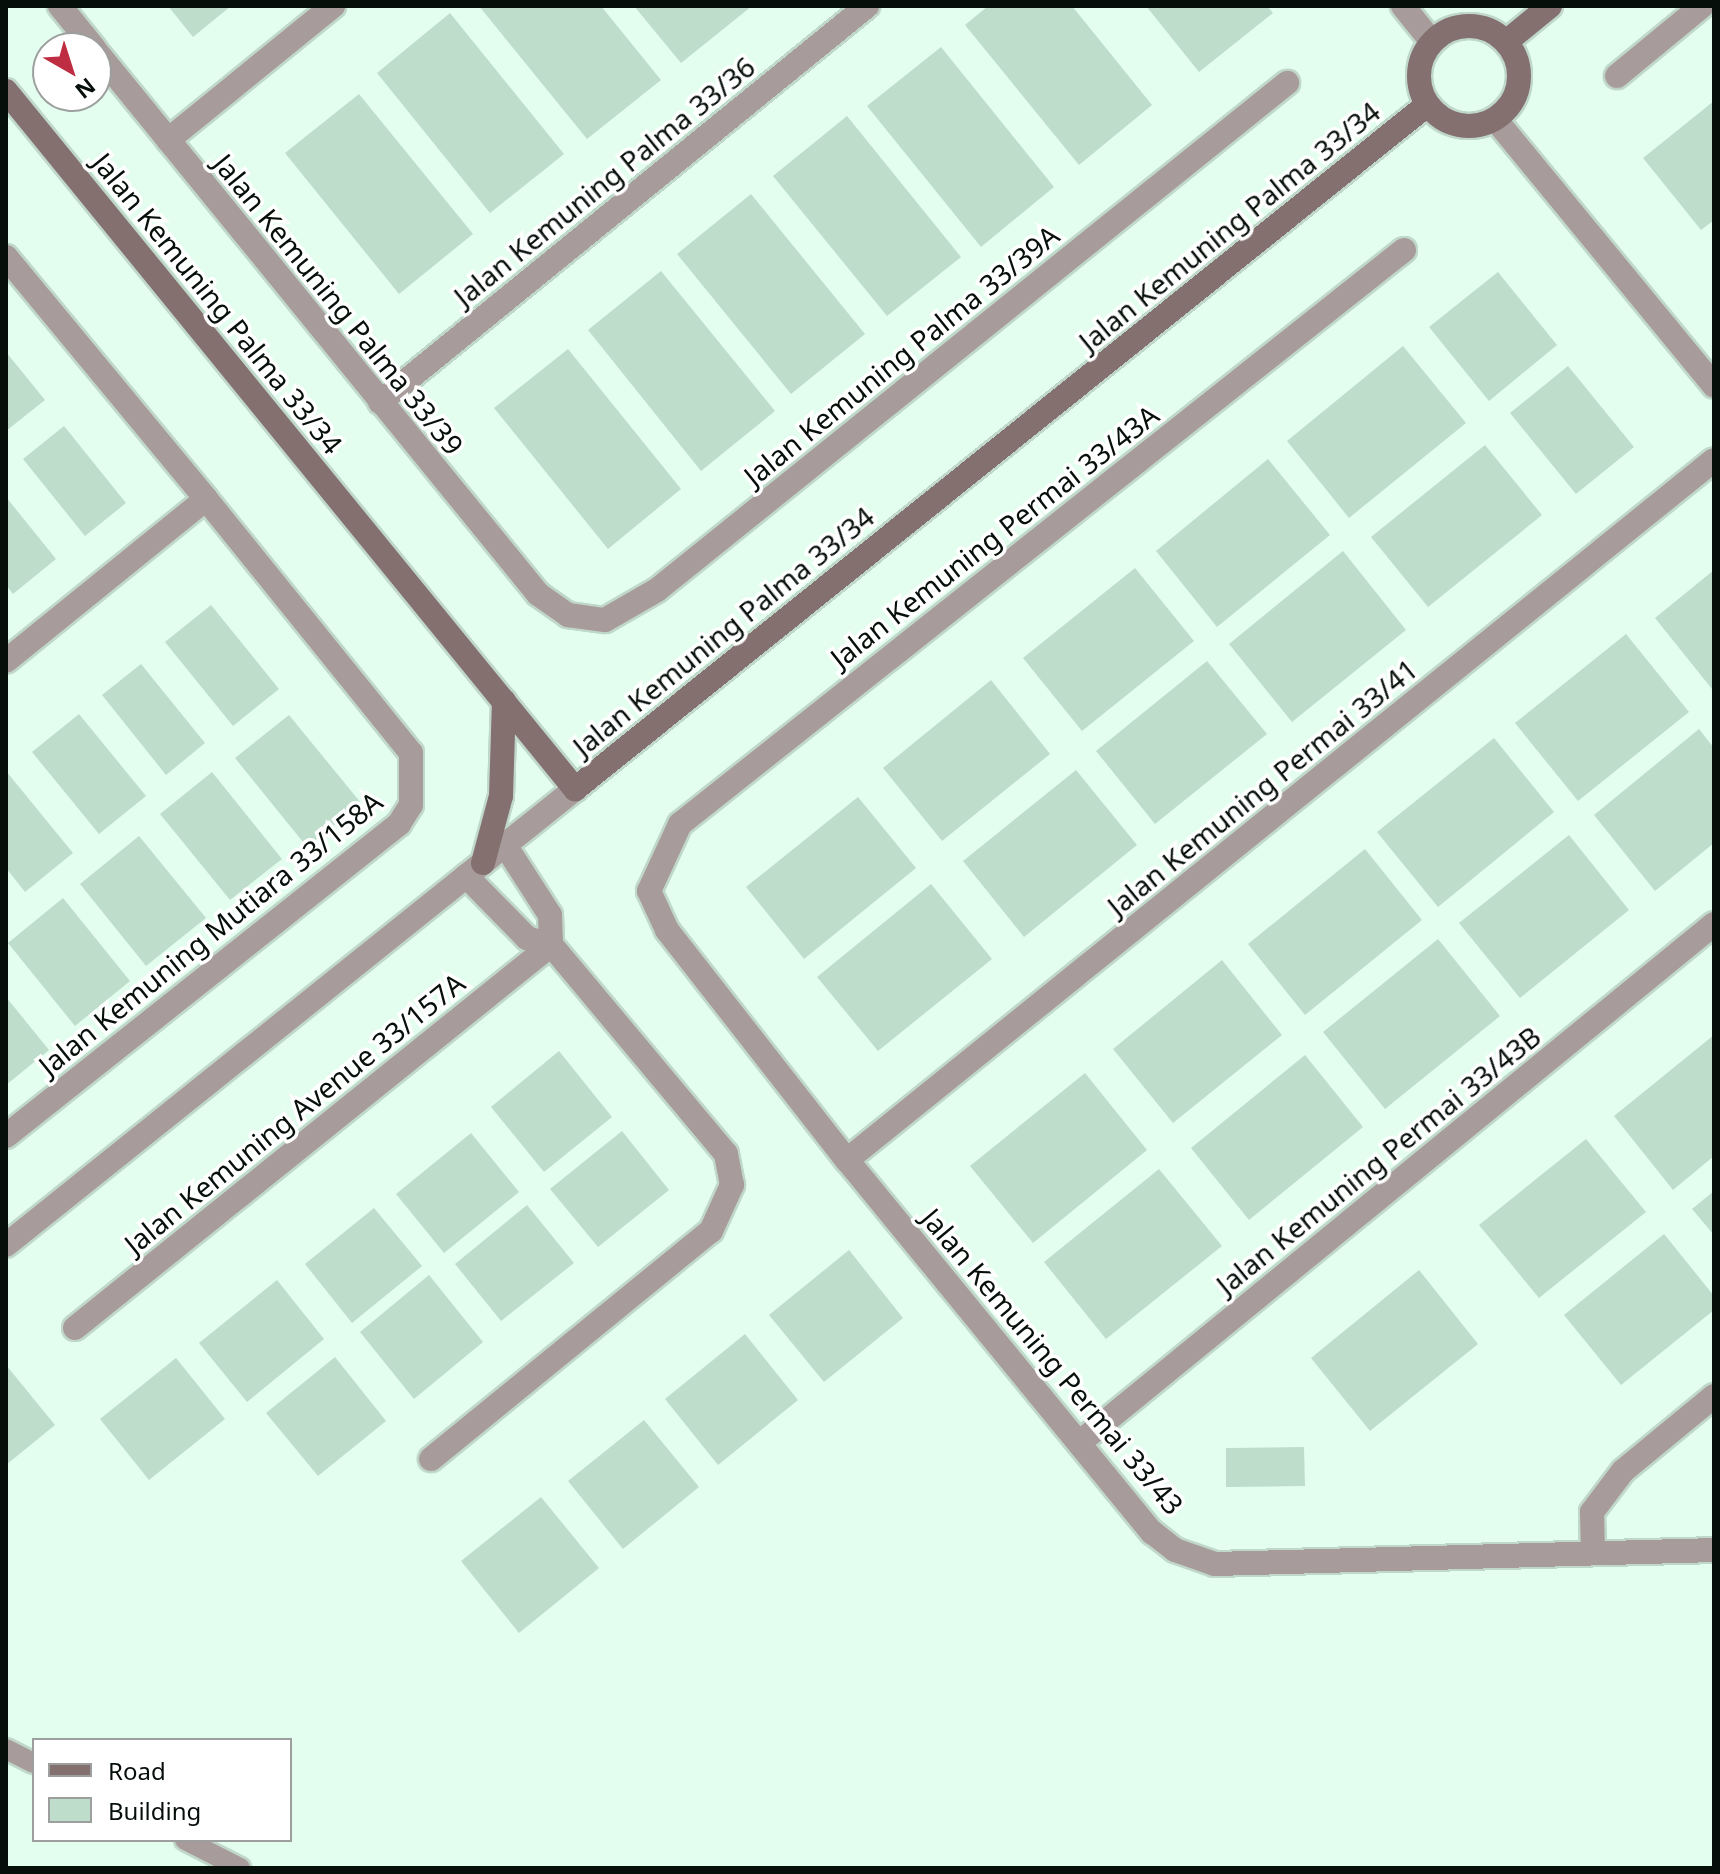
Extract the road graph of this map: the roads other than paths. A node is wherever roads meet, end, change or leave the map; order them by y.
1 (60, 6) edge
2 (333, 6) edge
3 (867, 6) edge
4 (1403, 6) edge
5 (1550, 6) edge
6 (1702, 6) edge
7 (81, 32) edge
8 (1432, 42) junction
9 (1506, 42) junction
10 (112, 70) edge
11 (1617, 76) dead end
12 (1287, 83) dead end
13 (6, 91) edge
14 (1427, 105) junction
15 (1495, 119) junction
16 (168, 140) junction
17 (1404, 250) dead end
18 (6, 257) edge
19 (1714, 386) edge
20 (380, 402) junction
21 (1714, 460) edge
22 (200, 504) junction
23 (538, 594) joint
24 (6, 661) edge
25 (504, 701) junction
26 (575, 789) junction
27 (505, 845) junction
28 (475, 869) junction
29 (649, 891) joint
30 (1714, 924) edge
31 (551, 945) junction
32 (6, 1136) edge
33 (847, 1160) junction
34 (6, 1245) edge
35 (75, 1328) dead end
36 (1714, 1396) edge
37 (1079, 1443) junction
38 (431, 1459) dead end
39 (1714, 1550) edge
40 (1593, 1553) junction
41 (6, 1749) edge
42 (32, 1762) edge
43 (189, 1842) edge
44 (240, 1868) edge

1 - 7 street, Jalan Kemuning Palma 33/39
2 - 16 street
3 - 20 street, Jalan Kemuning Palma 33/36
4 - 8 street
5 - 9 main road
6 - 11 street
8 - 9 main road
8 - 14 main road
9 - 15 main road
10 - 16 street, Jalan Kemuning Palma 33/39
12 - 23 street, Jalan Kemuning Palma 33/39A
13 - 25 main road, Jalan Kemuning Palma 33/34
14 - 15 main road
14 - 26 main road, Jalan Kemuning Palma 33/34
15 - 19 street
16 - 20 street, Jalan Kemuning Palma 33/39
17 - 29 street, Jalan Kemuning Permai 33/43A
18 - 22 street
20 - 23 street, Jalan Kemuning Palma 33/39
21 - 33 street, Jalan Kemuning Permai 33/41
22 - 24 street
22 - 32 street, Jalan Kemuning Mutiara 33/158A
25 - 26 main road, Jalan Kemuning Palma 33/34
25 - 28 main road
26 - 27 street
27 - 28 street
27 - 31 street
28 - 31 street
28 - 34 street
29 - 33 street, Jalan Kemuning Permai 33/43
30 - 37 street, Jalan Kemuning Permai 33/43B
31 - 35 street, Jalan Kemuning Avenue 33/157A
31 - 38 street
33 - 37 street, Jalan Kemuning Permai 33/43
36 - 40 street
37 - 40 street, Jalan Kemuning Permai 33/43
39 - 40 street, Jalan Kemuning Permai 33/43
41 - 42 lane
43 - 44 lane

